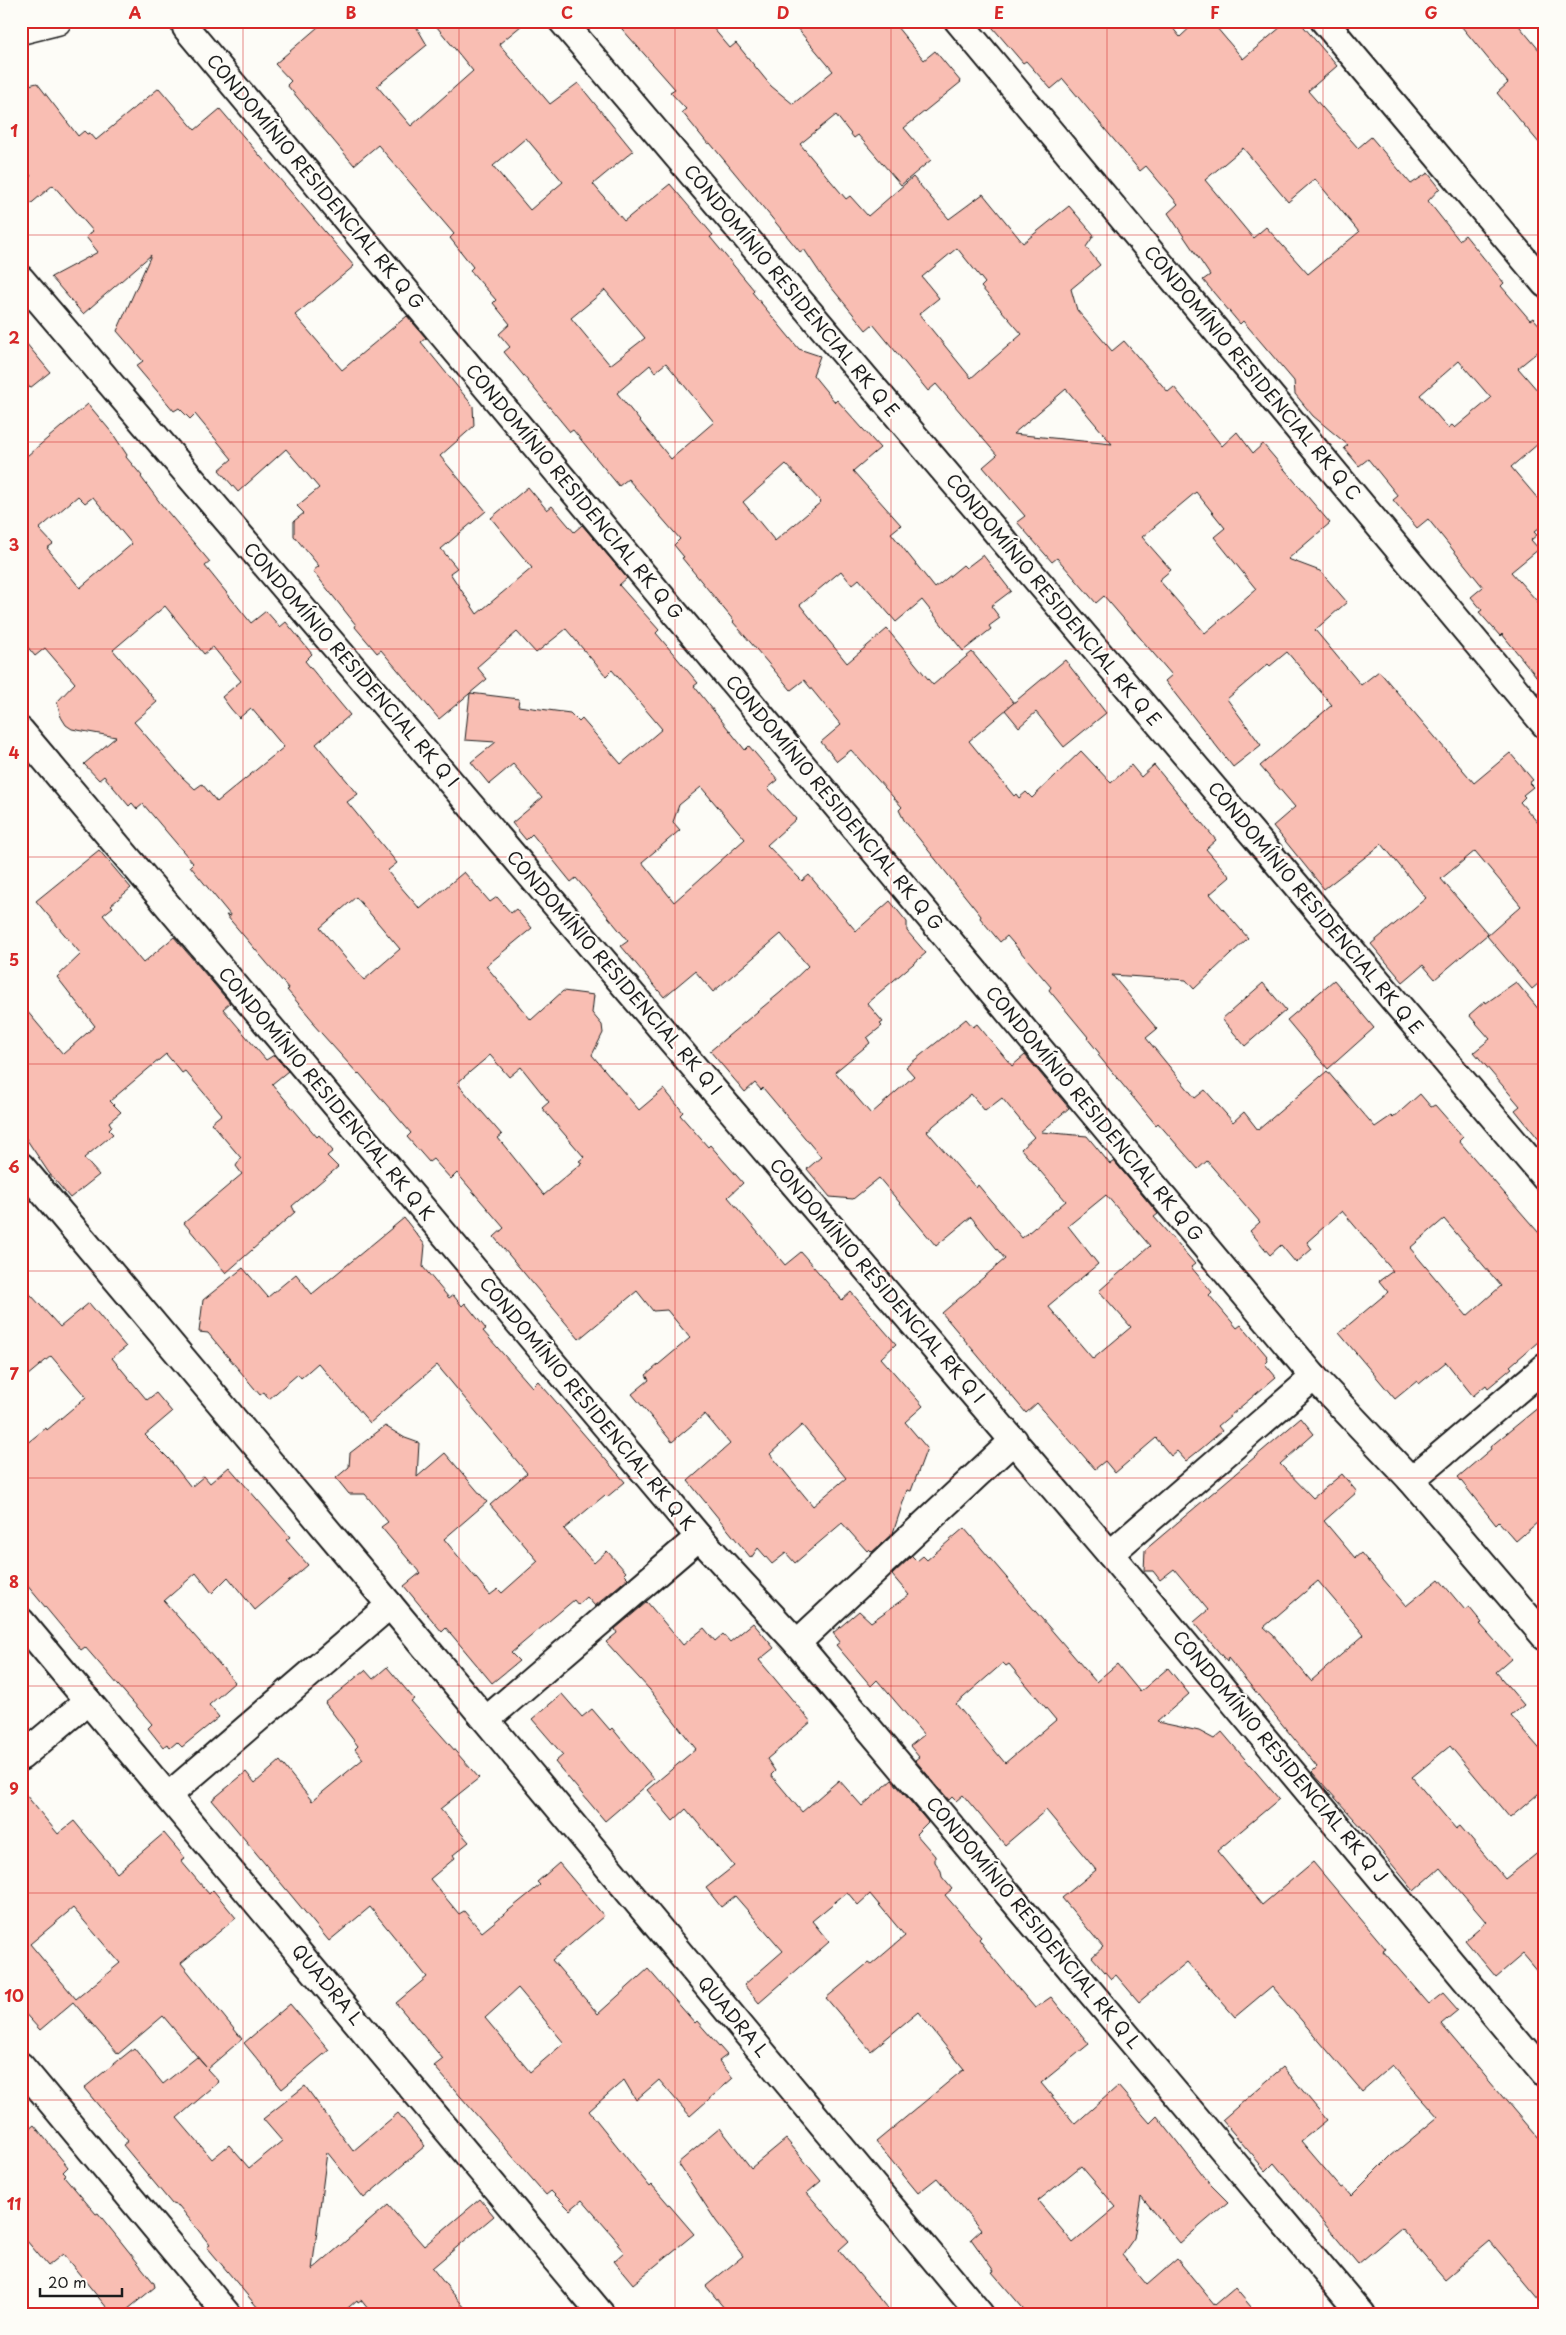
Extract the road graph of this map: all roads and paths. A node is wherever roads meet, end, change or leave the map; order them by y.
1 (57, 21) edge
2 (185, 21) edge
3 (562, 21) edge
4 (958, 21) edge
5 (1324, 21) edge
6 (21, 30) edge
7 (21, 279) edge
8 (1545, 284) edge
9 (1545, 725) edge
10 (21, 731) edge
11 (21, 1166) edge
12 (1545, 1178) edge
13 (1545, 1367) edge
14 (1314, 1377) junction
15 (1014, 1440) junction
16 (1411, 1480) junction
17 (699, 1537) junction
18 (1110, 1554) junction
19 (390, 1605) junction
20 (21, 1620) edge
21 (1545, 1638) edge
22 (797, 1643) junction
23 (88, 1701) junction
24 (486, 1720) junction
25 (21, 1757) edge
26 (169, 1795) junction
27 (21, 2066) edge
28 (1545, 2075) edge
29 (227, 2314) edge
30 (601, 2314) edge
31 (980, 2314) edge
32 (1361, 2314) edge

1 - 6 street
2 - 14 street, CONDOMÍNIO RESIDENCIAL RK Q G
3 - 12 street, CONDOMÍNIO RESIDENCIAL RK Q E
4 - 9 street, CONDOMÍNIO RESIDENCIAL RK Q C
5 - 8 street
7 - 15 street, CONDOMÍNIO RESIDENCIAL RK Q I
10 - 17 street, CONDOMÍNIO RESIDENCIAL RK Q K
11 - 19 street
13 - 16 street
14 - 16 street, CONDOMÍNIO RESIDENCIAL RK Q G
14 - 18 street
15 - 18 street, CONDOMÍNIO RESIDENCIAL RK Q J
15 - 22 street
16 - 21 street, CONDOMÍNIO RESIDENCIAL RK Q G
17 - 22 street, CONDOMÍNIO RESIDENCIAL RK Q L
17 - 24 street, CONDOMÍNIO RESIDENCIAL RK Q K
18 - 28 street, CONDOMÍNIO RESIDENCIAL RK Q J
19 - 24 street
19 - 26 street
20 - 23 street, QUADRA L
22 - 32 street, CONDOMÍNIO RESIDENCIAL RK Q L
23 - 25 street
23 - 26 street, QUADRA L
24 - 31 street, QUADRA L
26 - 30 street, QUADRA L
27 - 29 street

